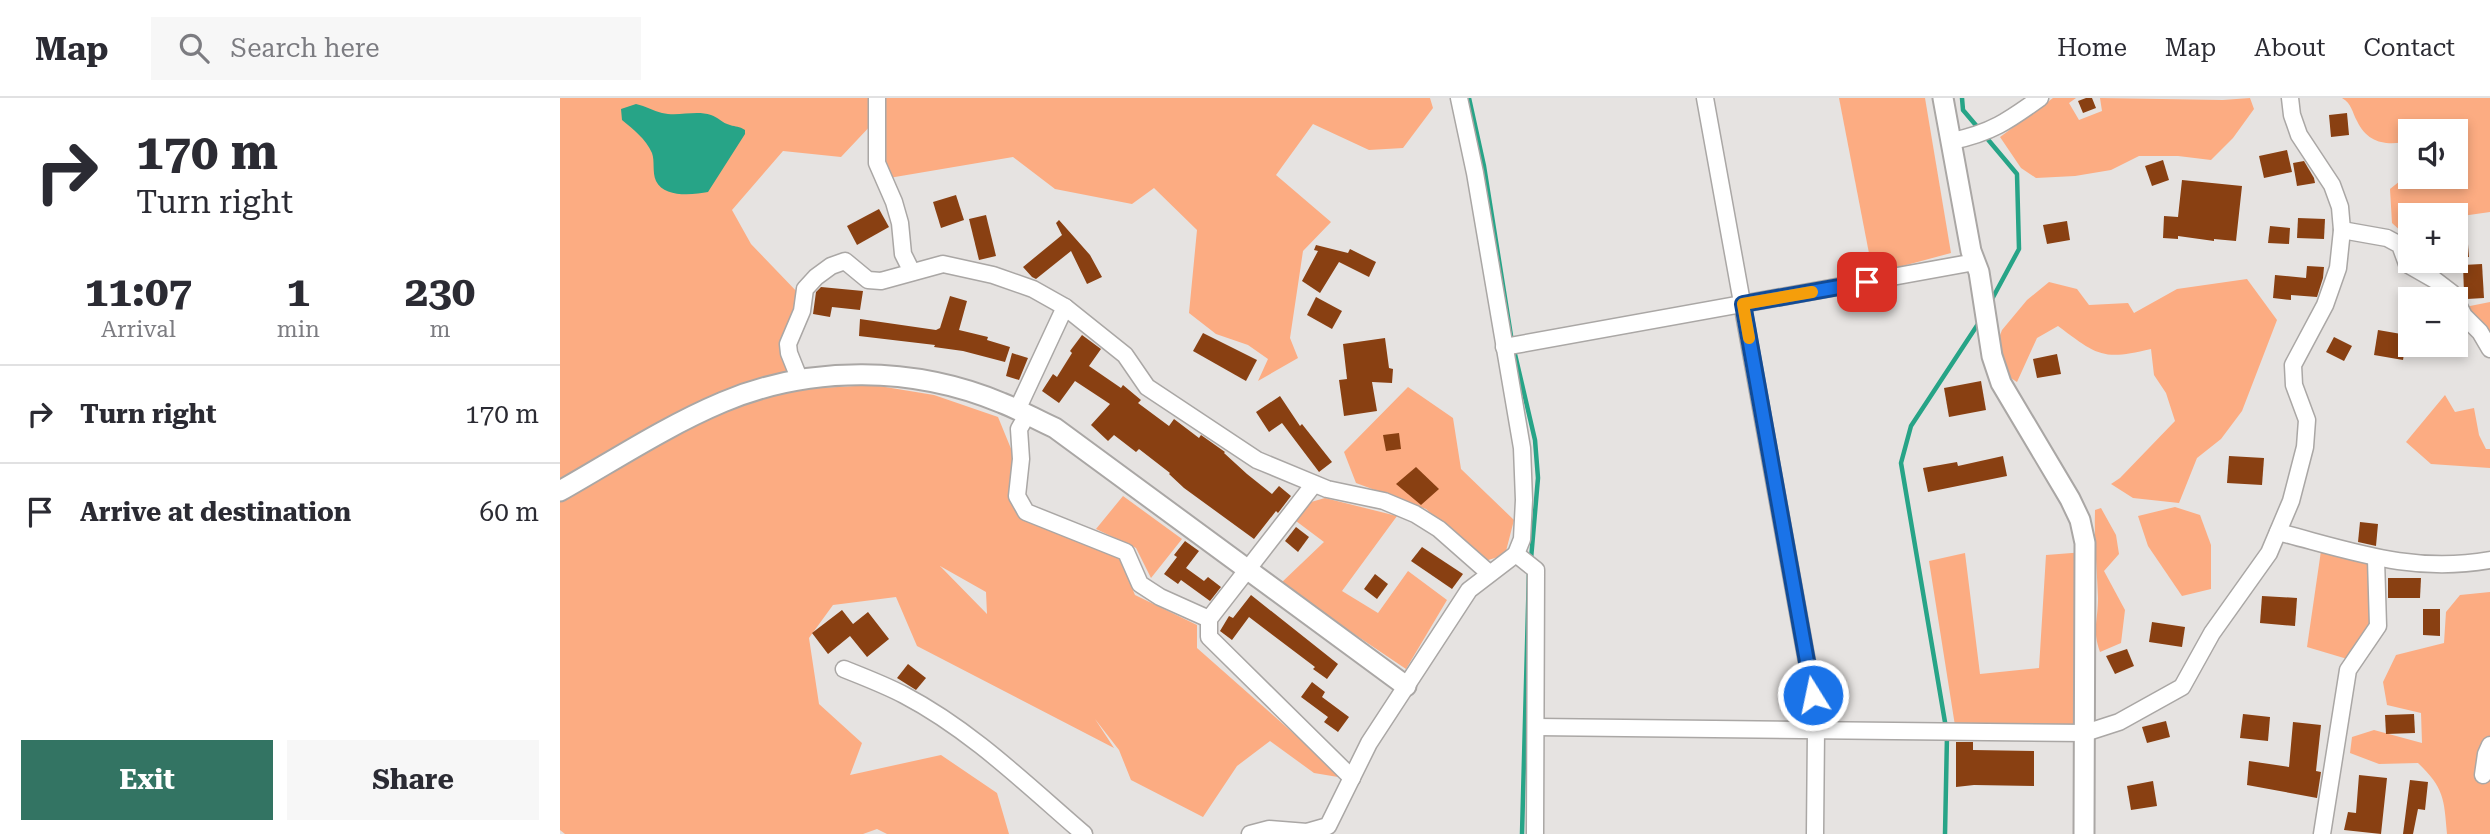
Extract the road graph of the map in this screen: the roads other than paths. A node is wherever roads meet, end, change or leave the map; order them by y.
1 (877, 98) edge
2 (1459, 98) edge
3 (1706, 98) edge
4 (1943, 98) edge
5 (2040, 98) edge
6 (2290, 98) edge
7 (1952, 141) junction
8 (2342, 230) junction
9 (1975, 262) junction
10 (912, 272) junction
11 (1743, 304) junction
12 (1065, 307) junction
13 (1504, 347) junction
14 (2490, 349) edge
15 (799, 378) junction
16 (1022, 412) junction
17 (1314, 484) junction
18 (560, 491) edge
19 (2278, 532) junction
20 (1516, 554) junction
21 (2376, 559) junction
22 (2490, 560) edge
23 (1247, 570) junction
24 (1489, 573) junction
25 (1209, 619) junction
26 (844, 669) dead end
27 (1406, 686) junction
28 (1536, 727) junction
29 (1816, 730) junction
30 (2084, 733) junction
31 (2490, 745) edge
32 (2483, 775) dead end
33 (1352, 778) junction
34 (1084, 834) edge
35 (1250, 834) edge
36 (1535, 834) edge
37 (1815, 834) edge
38 (2084, 834) edge
39 (2322, 834) edge

1 - 10 street
2 - 13 street
3 - 11 street
4 - 7 street
5 - 7 street
6 - 8 street
7 - 9 street
8 - 14 street
8 - 19 street
9 - 11 street
9 - 30 street
10 - 12 street
10 - 15 street
11 - 13 street
11 - 29 street
12 - 16 street
12 - 17 street
13 - 20 street
15 - 16 street
15 - 18 street
16 - 23 street
16 - 25 street
17 - 23 street
17 - 24 street
19 - 21 street
19 - 30 street
20 - 24 street
20 - 28 street
21 - 22 street
21 - 39 street
23 - 25 street
23 - 27 street
24 - 27 street
25 - 33 street
26 - 34 street
27 - 33 street
28 - 29 street
28 - 36 street
29 - 30 street
29 - 37 street
30 - 38 street
31 - 32 street
33 - 35 street

